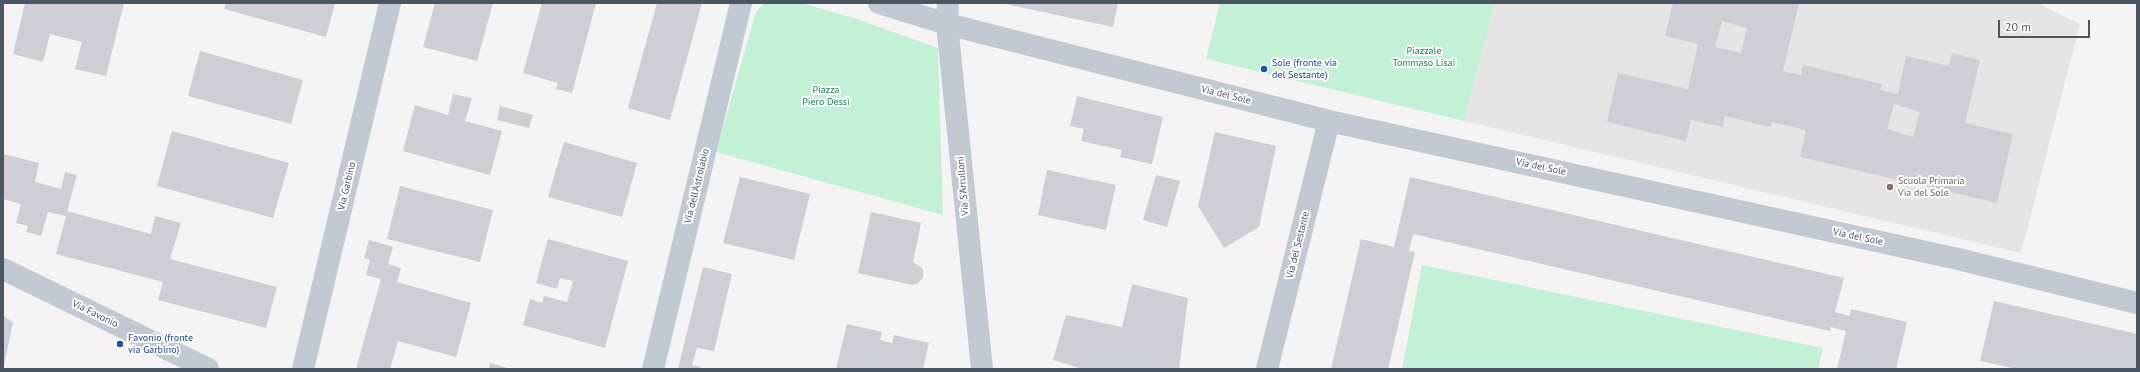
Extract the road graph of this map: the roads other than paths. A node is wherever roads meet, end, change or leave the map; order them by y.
1 (390, 3) edge
2 (741, 3) edge
3 (879, 3) edge
4 (948, 14) edge
5 (1329, 121) junction
6 (3, 269) edge
7 (2137, 303) edge
8 (208, 369) edge
9 (303, 369) edge
10 (653, 369) edge
11 (982, 369) edge
12 (1267, 369) edge

1 - 9 street, Via Garbino
2 - 10 street, Via dell'Astrolabio
3 - 4 street, Via del Sole
4 - 5 street, Via del Sole
4 - 11 street, Via S'Arrulloni
5 - 7 street, Via del Sole
5 - 12 street, Via del Sestante
6 - 8 street, Via Favonio

